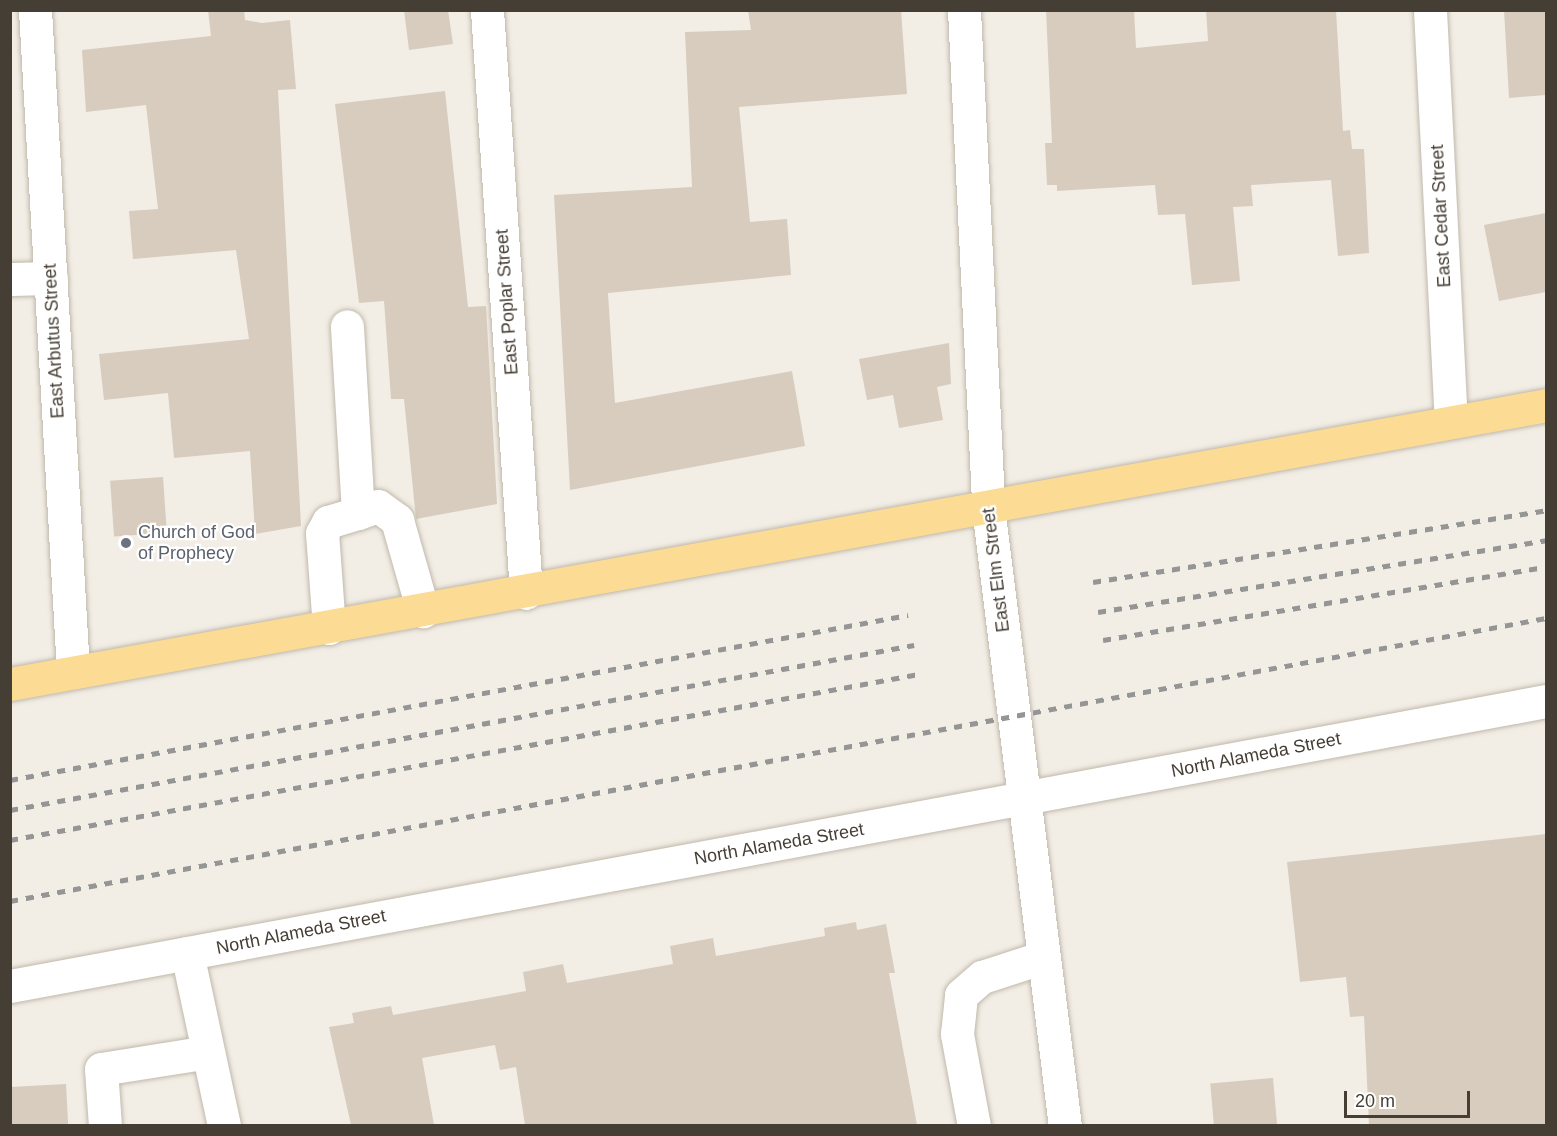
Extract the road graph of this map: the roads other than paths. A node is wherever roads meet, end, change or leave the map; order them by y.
1 (35, 10) edge
2 (487, 10) edge
3 (964, 10) edge
4 (1430, 10) edge
5 (51, 278) junction
6 (10, 279) edge
7 (347, 326) dead end
8 (1546, 405) edge
9 (1451, 421) junction
10 (988, 507) junction
11 (358, 513) junction
12 (526, 593) junction
13 (423, 611) junction
14 (329, 628) junction
15 (73, 672) junction
16 (10, 684) edge
17 (1546, 701) edge
18 (1023, 799) junction
19 (187, 953) junction
20 (1044, 957) junction
21 (10, 986) edge
22 (208, 1052) junction
23 (105, 1125) edge
24 (224, 1125) edge
25 (974, 1125) edge
26 (1065, 1125) edge

1 - 5 street, East Arbutus Street
2 - 12 street, East Poplar Street
3 - 10 street, East Elm Street
4 - 9 street, East Cedar Street
5 - 6 street
5 - 15 street, East Arbutus Street
7 - 11 street
8 - 9 main road
9 - 10 main road
10 - 12 main road
10 - 18 street, East Elm Street
11 - 13 street
11 - 14 street
12 - 13 main road
13 - 14 main road
14 - 15 main road
15 - 16 main road
17 - 18 street, North Alameda Street
18 - 19 street, North Alameda Street
18 - 20 street, East Elm Street
19 - 21 street, North Alameda Street
19 - 22 street
20 - 25 street
20 - 26 street, East Elm Street
22 - 23 street
22 - 24 street

